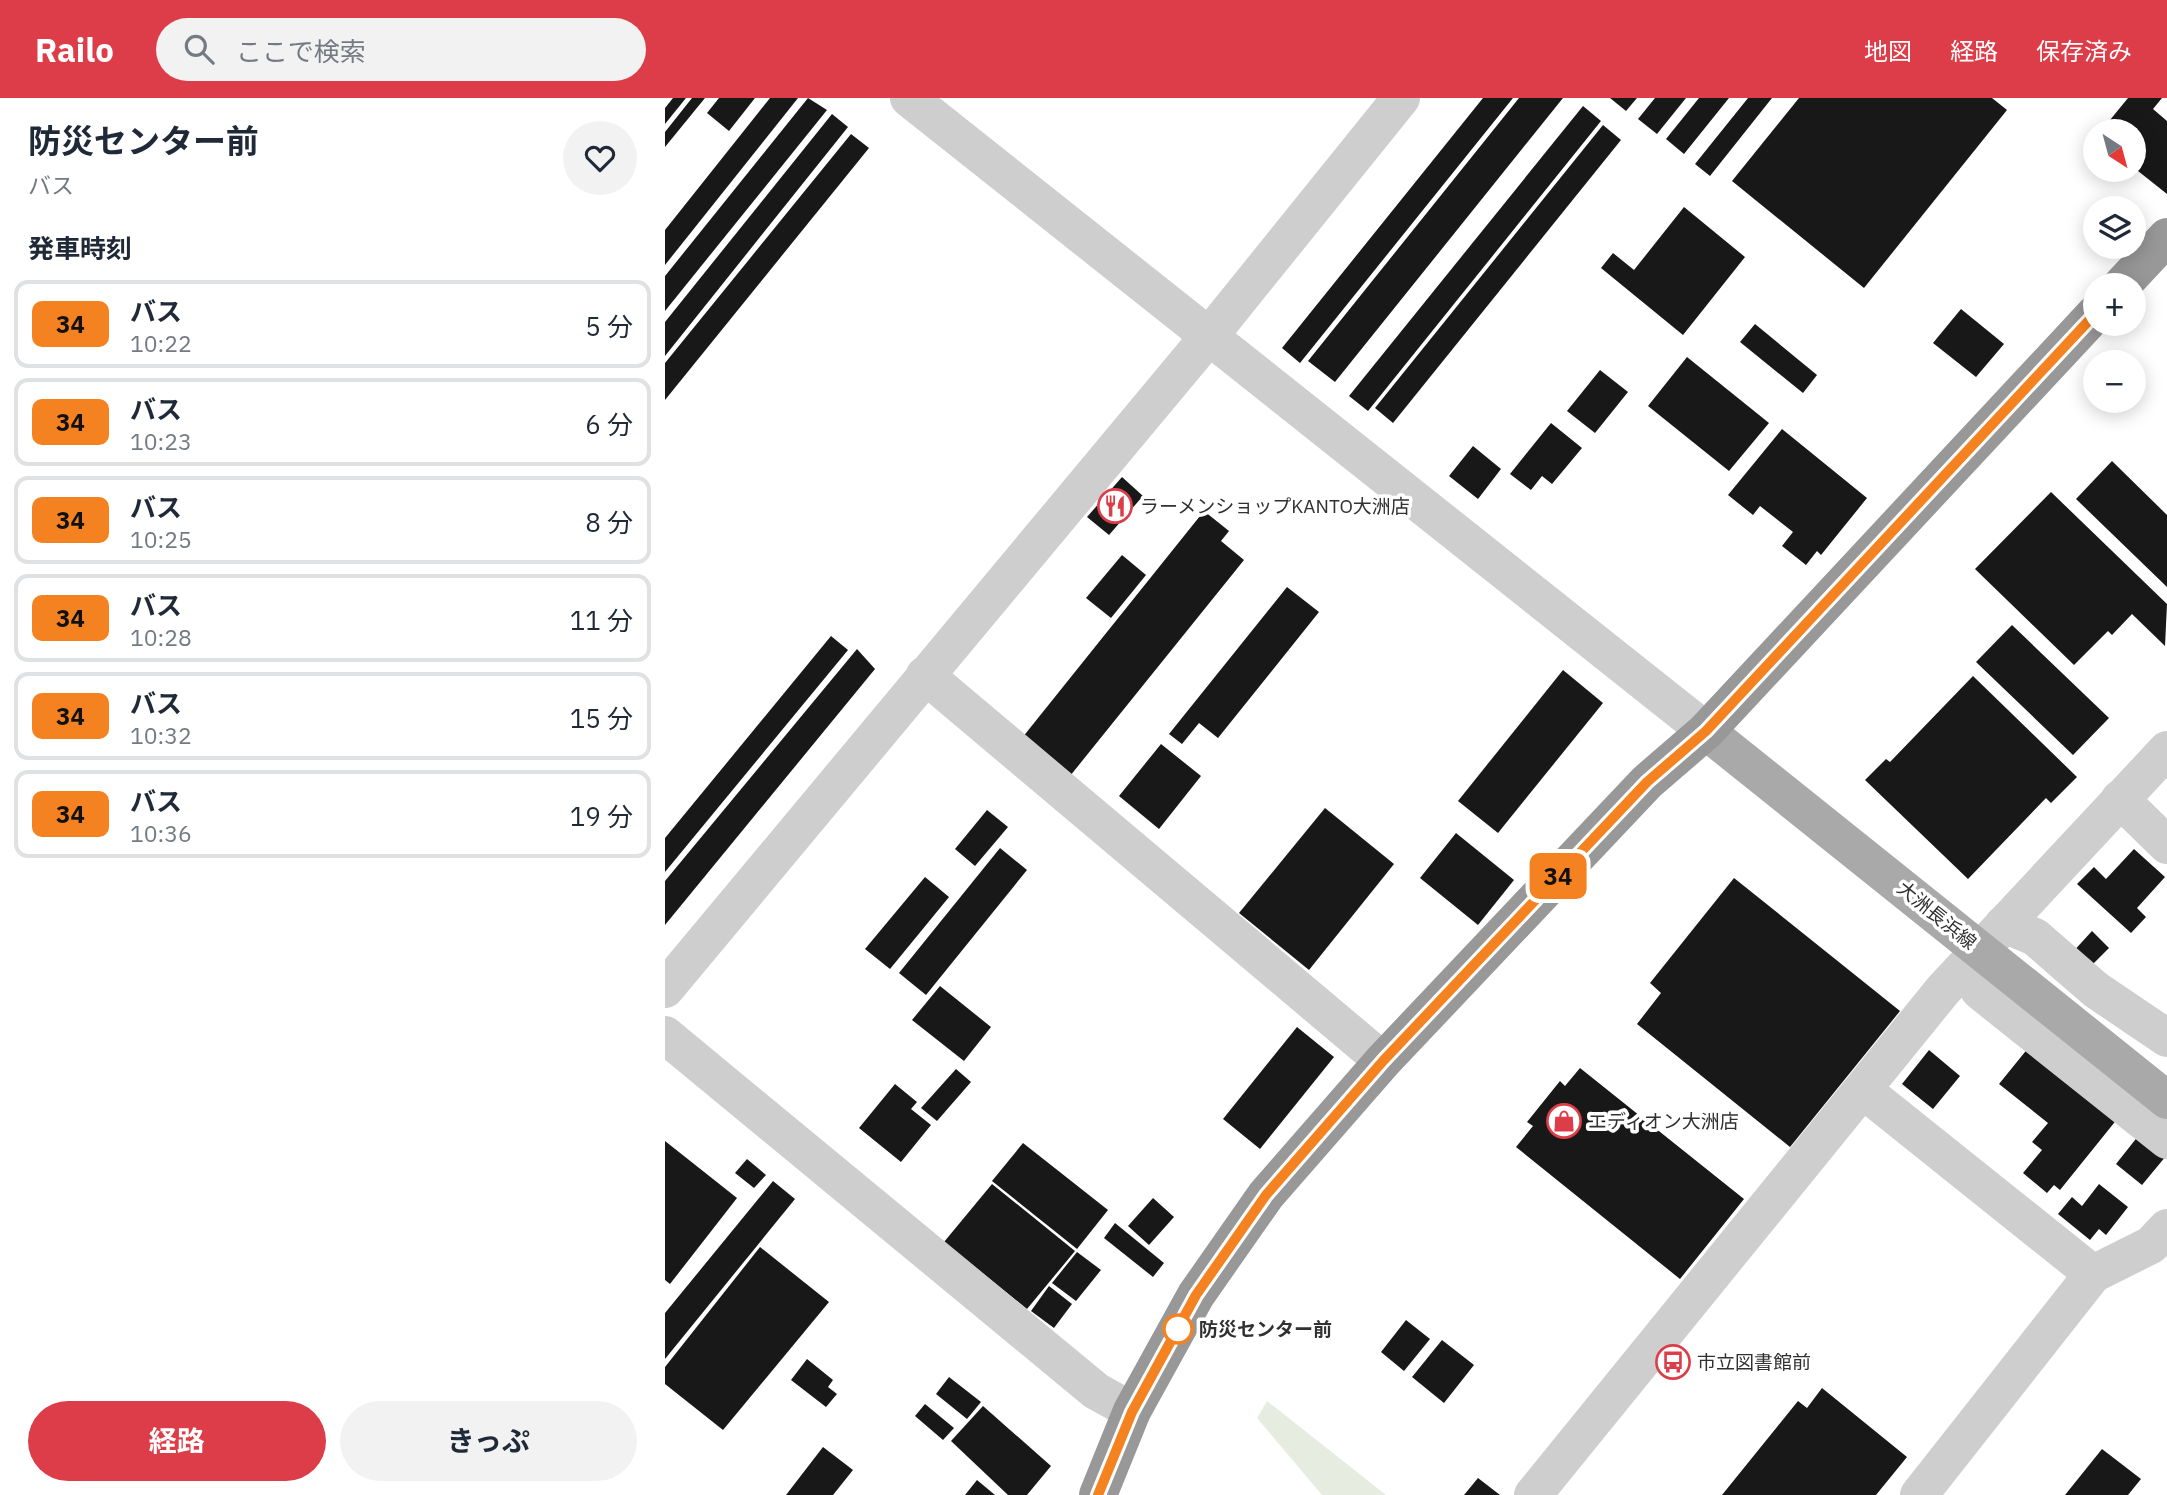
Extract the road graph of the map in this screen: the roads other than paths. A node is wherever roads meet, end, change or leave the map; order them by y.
1 (909, 98) edge
2 (1401, 98) edge
3 (2167, 237) edge
4 (2133, 273) edge
5 (2083, 327) edge
6 (1210, 335) junction
7 (925, 675) junction
8 (1706, 731) junction
9 (2167, 750) edge
10 (2120, 799) junction
11 (2167, 845) edge
12 (1983, 947) junction
13 (665, 989) edge
14 (665, 1035) edge
15 (2167, 1038) edge
16 (1383, 1061) junction
17 (1863, 1090) junction
18 (2167, 1100) edge
19 (2167, 1140) edge
20 (2167, 1228) edge
21 (2093, 1274) junction
22 (1132, 1412) junction
23 (1098, 1495) edge
24 (1533, 1495) edge
25 (1919, 1495) edge

1 - 6 street
2 - 6 street
3 - 4 highway
5 - 8 highway
6 - 7 street
6 - 8 street
7 - 13 street
7 - 16 street
8 - 12 main road, 大洲長浜線
8 - 16 highway
9 - 10 street
10 - 11 street
10 - 12 street
12 - 15 street
12 - 17 street
12 - 18 main road, 大洲長浜線
12 - 19 street
14 - 22 street
16 - 22 highway
17 - 21 street
17 - 24 street
20 - 21 street
21 - 25 street
22 - 23 highway

